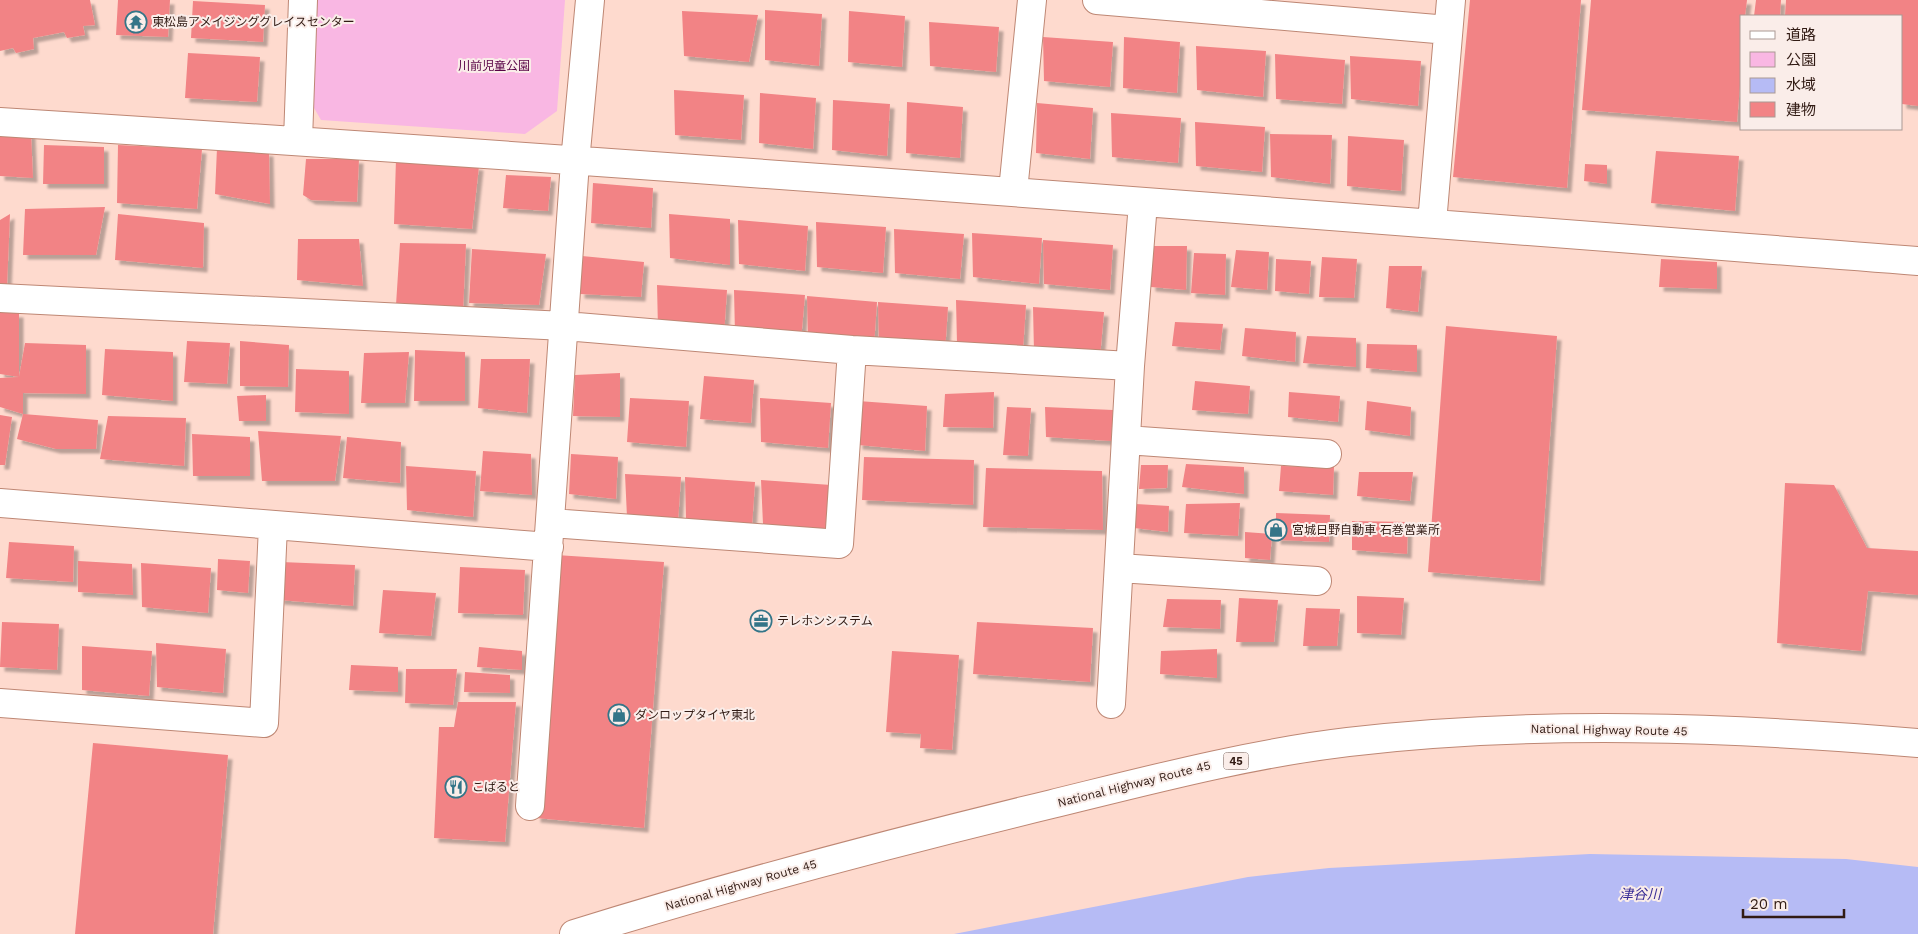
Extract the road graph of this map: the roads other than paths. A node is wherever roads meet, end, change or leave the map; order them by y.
1 (304, 0) edge
2 (590, 0) edge
3 (1032, 0) edge
4 (1097, 0) edge
5 (1451, 0) edge
6 (1448, 30) junction
7 (0, 122) edge
8 (298, 140) junction
9 (575, 162) junction
10 (1013, 191) junction
11 (1143, 203) junction
12 (1432, 224) junction
13 (1918, 261) edge
14 (0, 298) edge
15 (565, 326) junction
16 (852, 350) junction
17 (1130, 366) junction
18 (1126, 440) junction
19 (1327, 454) dead end
20 (0, 504) edge
21 (273, 526) junction
22 (550, 535) junction
23 (1119, 568) junction
24 (1317, 581) dead end
25 (0, 703) edge
26 (1111, 704) dead end
27 (1918, 743) edge
28 (530, 806) dead end
29 (574, 934) edge

1 - 8 main road
2 - 9 main road
3 - 10 main road
4 - 6 main road
5 - 6 main road
6 - 12 main road
7 - 8 main road
8 - 9 main road
9 - 10 main road
9 - 15 main road
10 - 11 main road
11 - 12 main road
11 - 17 main road
12 - 13 main road
14 - 15 main road
15 - 16 main road
15 - 22 main road
16 - 17 main road
16 - 22 main road
17 - 18 main road
18 - 19 main road
18 - 23 main road
20 - 21 main road
21 - 22 main road
21 - 25 main road
22 - 28 main road
23 - 24 main road
23 - 26 main road
27 - 29 main road, National Highway Route 45 / 45

